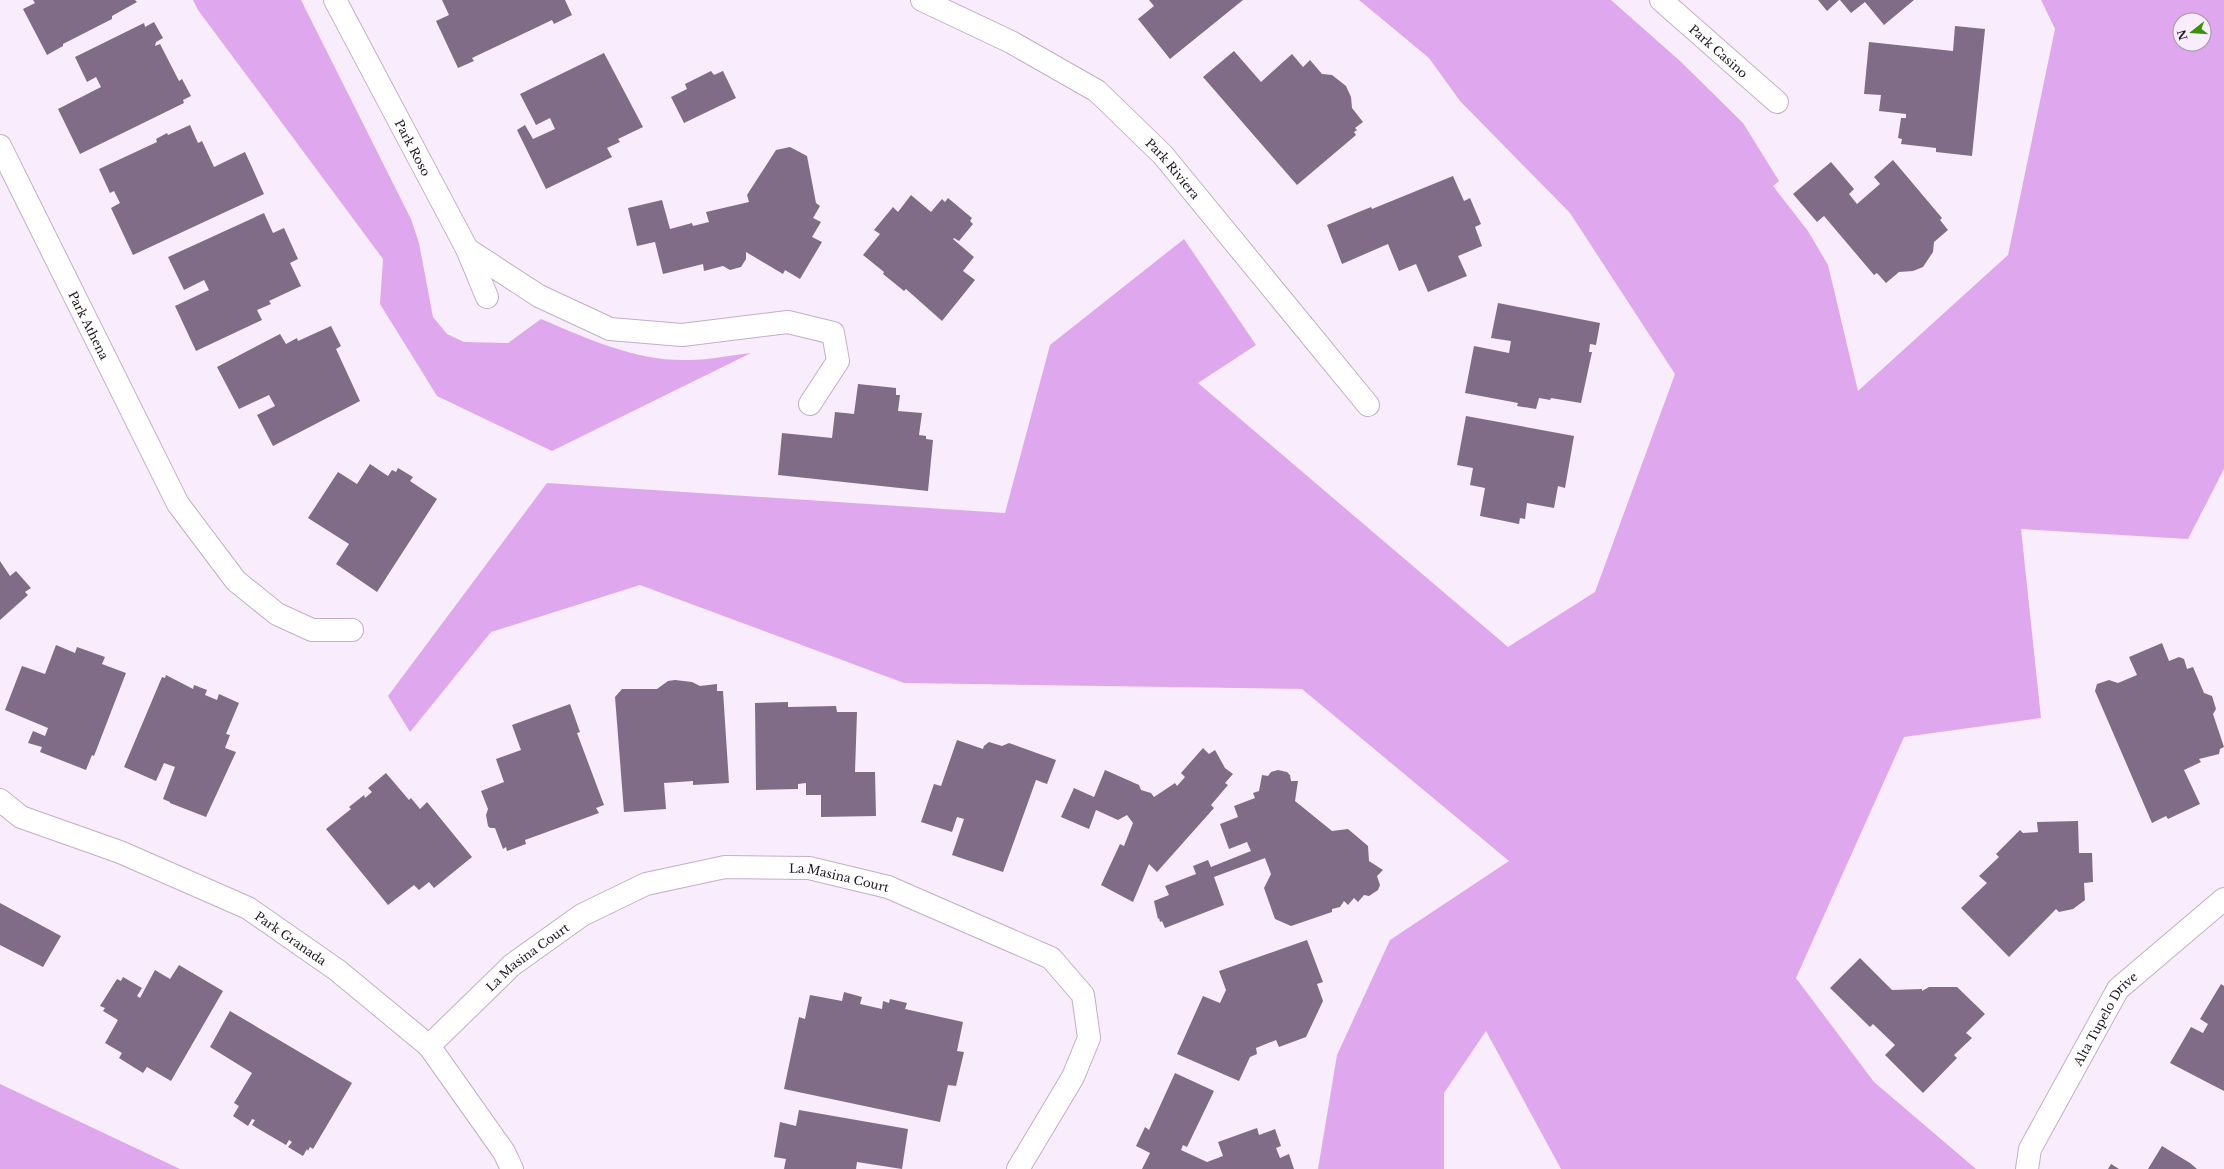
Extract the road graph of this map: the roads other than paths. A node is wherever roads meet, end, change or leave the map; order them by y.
1 (334, 0) edge
2 (922, 0) edge
3 (1661, 0) edge
4 (1777, 102) dead end
5 (0, 146) edge
6 (466, 249) junction
7 (488, 297) dead end
8 (810, 404) dead end
9 (1368, 405) dead end
10 (352, 630) dead end
11 (0, 800) edge
12 (2224, 899) edge
13 (429, 1046) junction
14 (512, 1169) edge
15 (1018, 1169) edge
16 (2027, 1169) edge

1 - 6 street, Park Roso
2 - 9 street, Park Riviera
3 - 4 street, Park Casino
5 - 10 street, Park Athena
6 - 7 street, Park Roso
6 - 8 street
11 - 13 street, Park Granada
12 - 16 street, Alta Tupelo Drive
13 - 14 street, Park Granada
13 - 15 street, La Masina Court

